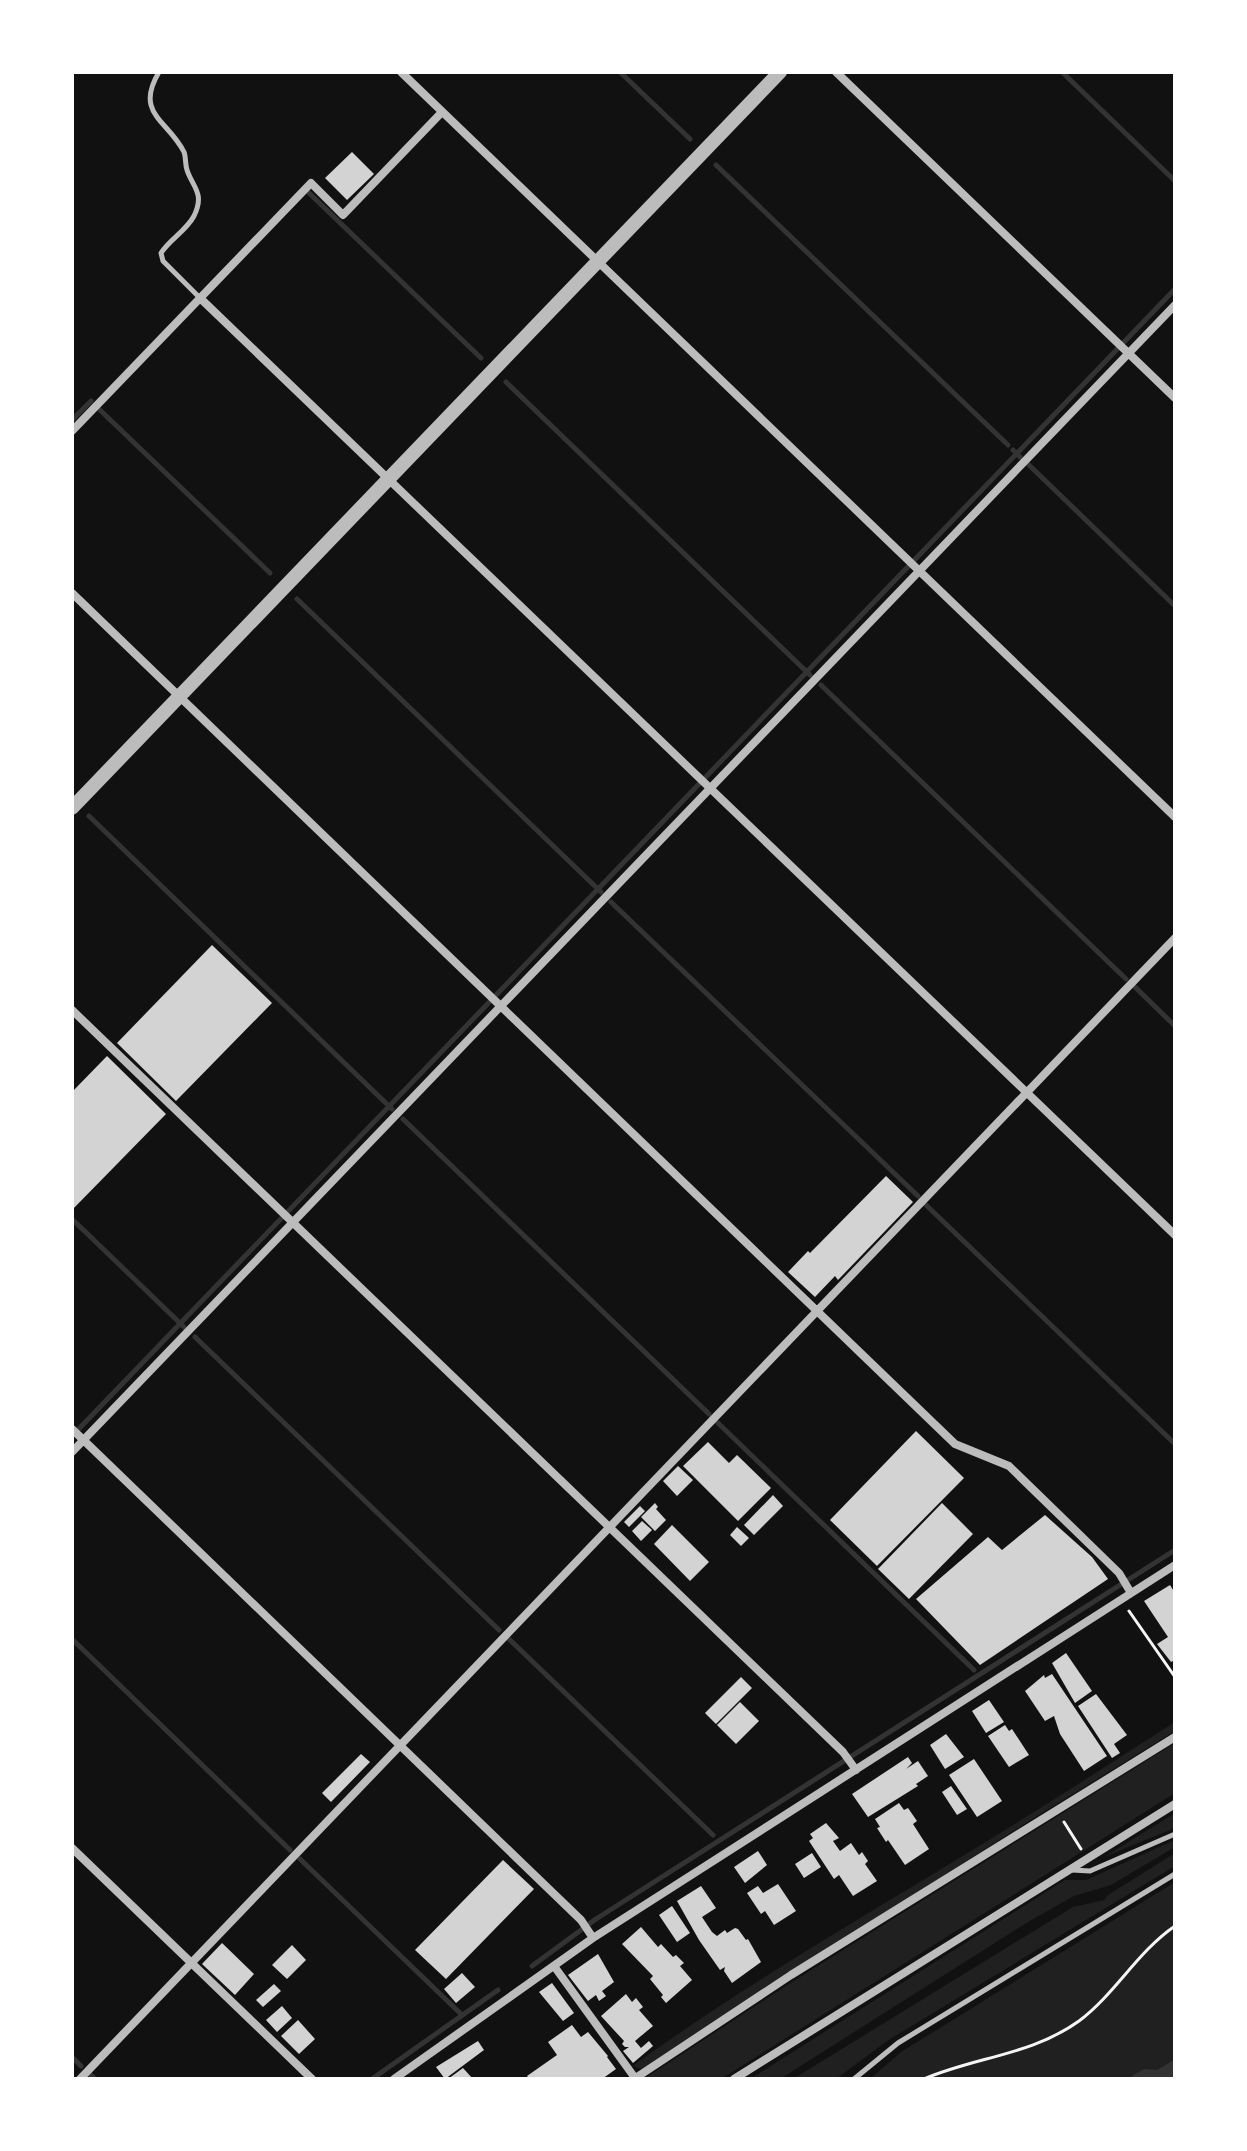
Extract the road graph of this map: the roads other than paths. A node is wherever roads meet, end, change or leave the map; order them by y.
1 (159, 72) edge
2 (401, 72) edge
3 (780, 72) edge
4 (836, 72) edge
5 (442, 112) junction
6 (598, 261) junction
7 (200, 298) junction
8 (1175, 305) edge
9 (1127, 352) junction
10 (1175, 398) edge
11 (72, 431) edge
12 (389, 479) junction
13 (919, 569) junction
14 (72, 593) edge
15 (180, 695) junction
16 (710, 787) junction
17 (72, 808) edge
18 (1175, 817) edge
19 (1175, 938) edge
20 (500, 1005) junction
21 (72, 1010) edge
22 (1027, 1092) junction
23 (291, 1221) junction
24 (1175, 1235) edge
25 (818, 1310) junction
26 (72, 1429) edge
27 (82, 1439) junction
28 (72, 1452) edge
29 (610, 1527) junction
30 (1175, 1565) edge
31 (1130, 1591) junction
32 (1175, 1737) edge
33 (400, 1745) junction
34 (854, 1768) junction
35 (1175, 1804) edge
36 (1175, 1834) edge
37 (72, 1848) edge
38 (1070, 1870) junction
39 (1175, 1874) edge
40 (592, 1936) junction
41 (191, 1963) junction
42 (554, 1966) junction
43 (80, 2079) edge
44 (312, 2079) edge
45 (394, 2079) edge
46 (635, 2079) edge
47 (734, 2079) edge
48 (854, 2079) edge

1 - 7 lane
2 - 5 street
3 - 6 street
4 - 9 street
5 - 6 street
5 - 7 street
6 - 12 street
6 - 13 street
7 - 11 street
7 - 12 street
8 - 9 street
9 - 10 street
9 - 13 street
12 - 15 street
12 - 16 street
13 - 16 street
13 - 18 street
14 - 15 street
15 - 17 street
15 - 20 street
16 - 20 street
16 - 22 street
19 - 22 street
20 - 23 street
20 - 25 street
21 - 23 street
22 - 24 street
22 - 25 street
23 - 27 street
23 - 29 street
25 - 29 street
25 - 31 street
26 - 27 street
27 - 28 street
27 - 33 street
29 - 33 street
29 - 34 street
30 - 31 street
31 - 34 street
32 - 46 street
33 - 40 street
33 - 41 street
34 - 40 street
35 - 38 street
36 - 38 lane
37 - 41 street
38 - 47 street
39 - 48 lane
40 - 42 street
41 - 43 street
41 - 44 street
42 - 45 street
42 - 46 street

